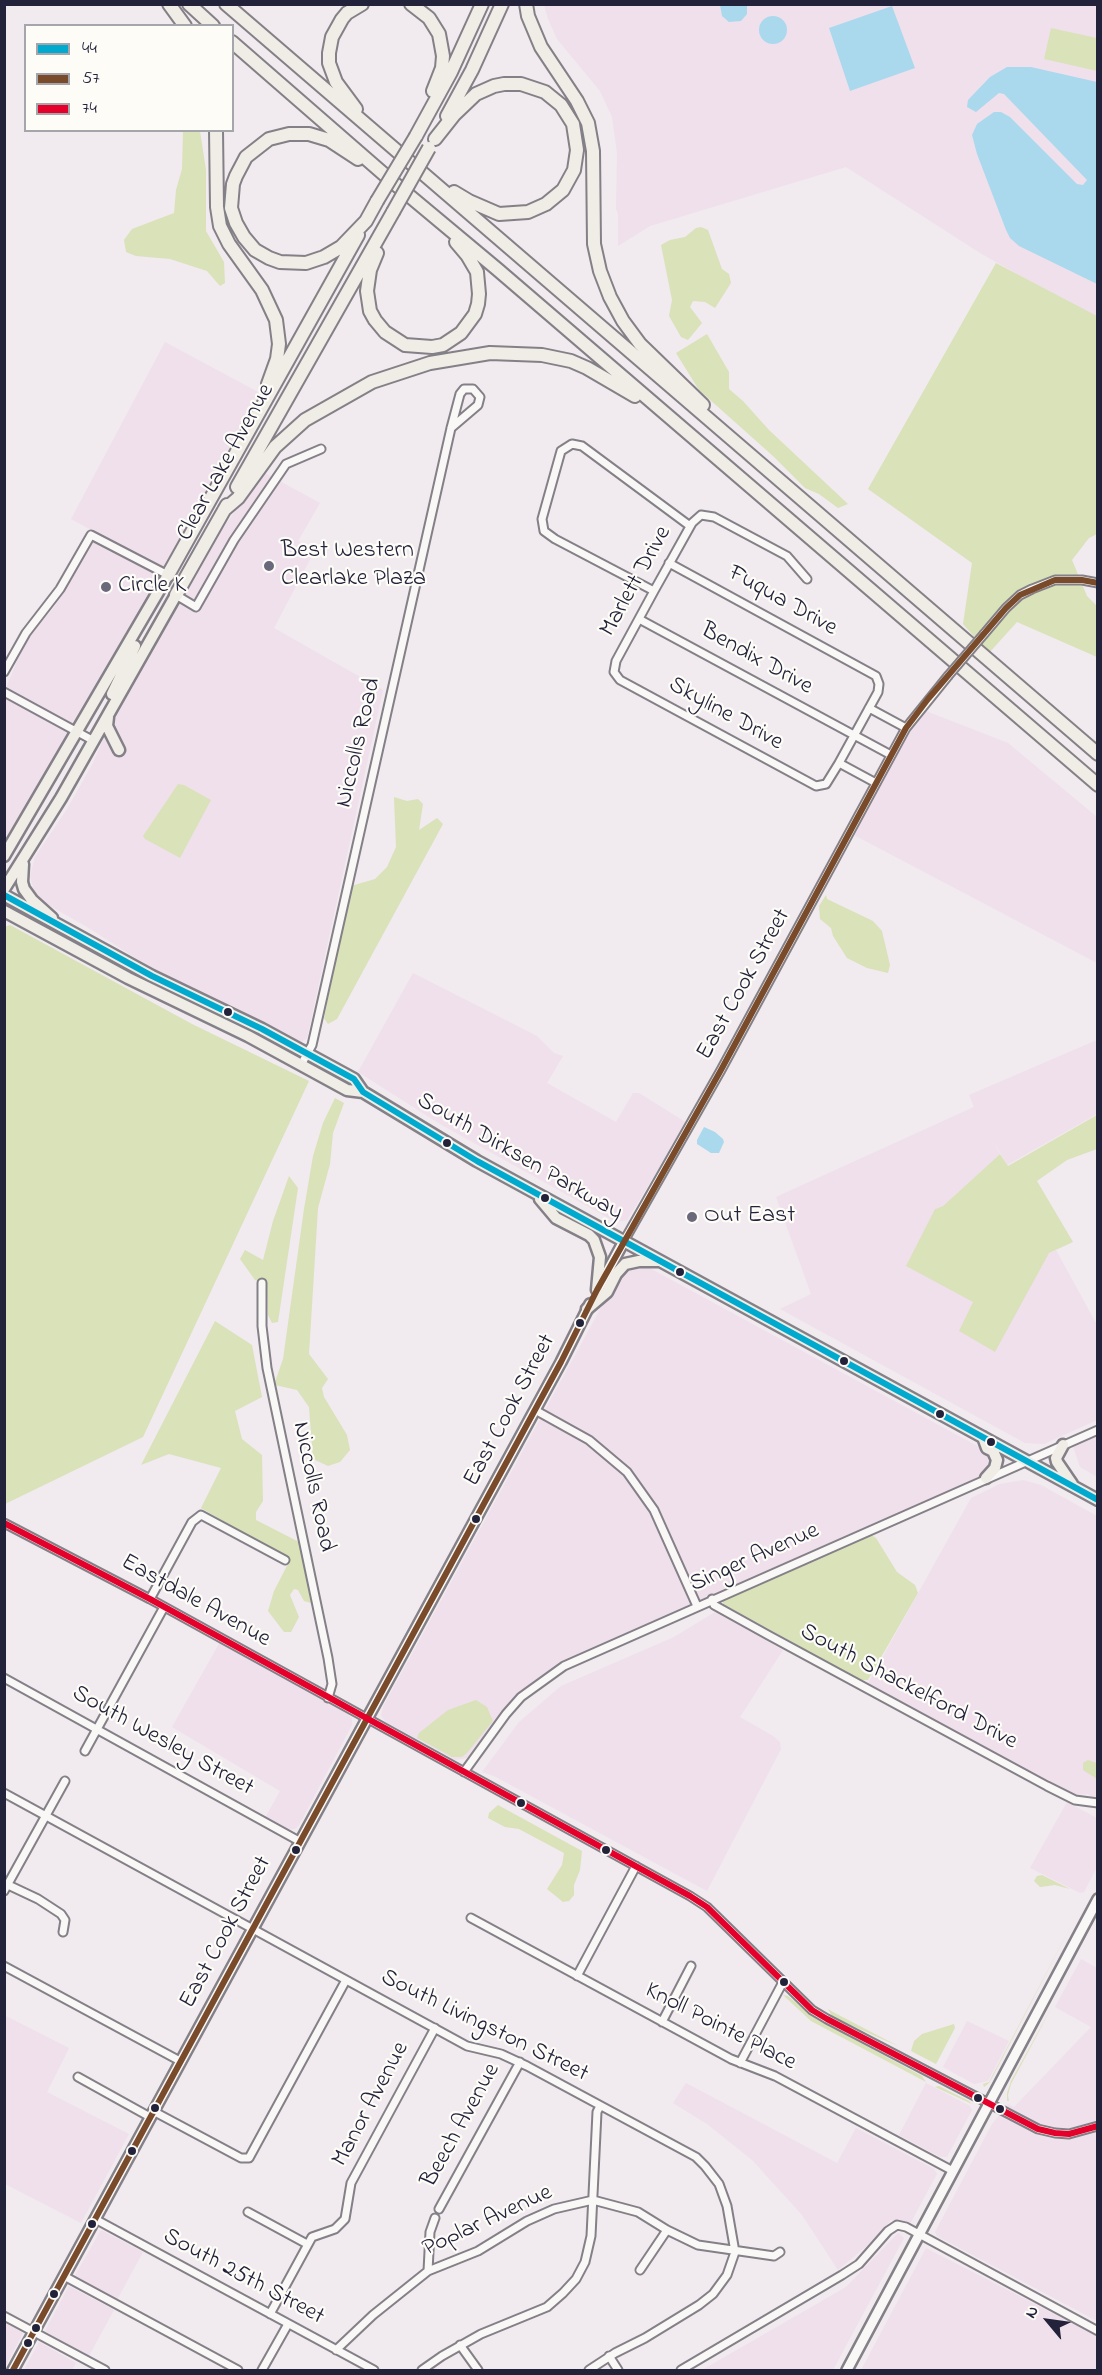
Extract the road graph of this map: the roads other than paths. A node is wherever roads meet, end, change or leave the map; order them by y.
1 (169, 4) edge
2 (189, 4) edge
3 (226, 4) edge
4 (362, 4) edge
5 (411, 4) edge
6 (482, 4) edge
7 (502, 4) edge
8 (526, 4) edge
9 (184, 24) edge
10 (211, 24) edge
11 (234, 44) edge
12 (424, 121) junction
13 (216, 132) edge
14 (376, 133) junction
15 (432, 143) junction
16 (410, 162) junction
17 (394, 183) junction
18 (392, 213) junction
19 (432, 214) junction
20 (366, 221) junction
21 (451, 428) junction
22 (249, 431) junction
23 (321, 449) dead end
24 (712, 454) junction
25 (772, 473) junction
26 (224, 510) junction
27 (690, 526) junction
28 (669, 563) junction
29 (168, 575) junction
30 (807, 579) dead end
31 (1098, 583) edge
32 (654, 591) junction
33 (176, 596) junction
34 (639, 619) junction
35 (141, 622) junction
36 (4, 672) edge
37 (614, 672) joint
38 (4, 692) edge
39 (869, 708) junction
40 (108, 716) junction
41 (906, 728) junction
42 (72, 730) junction
43 (854, 736) junction
44 (91, 740) junction
45 (119, 750) dead end
46 (1098, 753) edge
47 (891, 755) junction
48 (839, 763) junction
49 (49, 777) junction
50 (876, 783) junction
51 (1098, 785) edge
52 (4, 846) edge
53 (4, 856) edge
54 (24, 859) junction
55 (4, 889) edge
56 (4, 896) edge
57 (4, 911) edge
58 (4, 920) edge
59 (25, 923) junction
60 (61, 926) junction
61 (307, 1054) junction
62 (301, 1065) junction
63 (363, 1092) junction
64 (533, 1192) junction
65 (624, 1241) junction
66 (662, 1261) junction
67 (262, 1283) dead end
68 (597, 1290) junction
69 (587, 1309) junction
70 (535, 1410) junction
71 (1098, 1430) edge
72 (983, 1437) junction
73 (1063, 1445) junction
74 (1026, 1460) junction
75 (987, 1478) junction
76 (1076, 1489) junction
77 (1098, 1500) edge
78 (4, 1523) edge
79 (285, 1560) dead end
80 (150, 1599) junction
81 (712, 1599) junction
82 (697, 1606) junction
83 (165, 1607) junction
84 (4, 1678) edge
85 (328, 1698) junction
86 (366, 1719) junction
87 (97, 1729) junction
88 (85, 1751) dead end
89 (464, 1772) junction
90 (65, 1781) dead end
91 (4, 1793) edge
92 (1094, 1803) edge
93 (1097, 1812) edge
94 (46, 1815) junction
95 (299, 1841) junction
96 (636, 1866) junction
97 (6, 1886) edge
98 (1098, 1899) edge
99 (471, 1918) dead end
100 (252, 1928) junction
101 (63, 1932) dead end
102 (4, 1966) edge
103 (691, 1966) dead end
104 (577, 1976) junction
105 (346, 1980) junction
106 (783, 1982) junction
107 (662, 2022) junction
108 (435, 2028) junction
109 (180, 2061) junction
110 (520, 2062) junction
111 (740, 2063) junction
112 (78, 2077) dead end
113 (989, 2103) junction
114 (600, 2106) junction
115 (152, 2114) junction
116 (1098, 2126) edge
117 (953, 2171) junction
118 (593, 2200) junction
119 (439, 2209) dead end
120 (248, 2212) dead end
121 (435, 2218) dead end
122 (95, 2219) junction
123 (667, 2230) junction
124 (919, 2235) junction
125 (307, 2244) junction
126 (735, 2252) junction
127 (780, 2252) dead end
128 (640, 2270) dead end
129 (428, 2271) junction
130 (64, 2276) junction
131 (270, 2314) junction
132 (4, 2316) edge
133 (288, 2324) junction
134 (1098, 2331) edge
135 (34, 2332) junction
136 (460, 2345) junction
137 (336, 2350) junction
138 (609, 2356) junction
139 (13, 2370) edge
140 (105, 2370) edge
141 (238, 2370) edge
142 (262, 2370) edge
143 (374, 2370) edge
144 (422, 2370) edge
145 (478, 2370) edge
146 (589, 2370) edge
147 (618, 2370) edge
148 (681, 2370) edge
149 (847, 2370) edge

1 - 9 highway
2 - 10 highway
3 - 14 highway
4 - 14 highway
5 - 12 highway
6 - 12 highway
7 - 15 highway
8 - 25 highway
11 - 17 highway
12 - 20 highway, bridge
13 - 22 highway
14 - 16 highway
15 - 16 highway
15 - 18 highway, bridge
16 - 25 highway
17 - 19 highway
17 - 20 highway
18 - 19 highway
18 - 26 highway, Clear Lake Avenue
19 - 24 highway
20 - 22 highway, Clear Lake Avenue
21 - 21 street, Niccolls Road
21 - 61 street, Niccolls Road
22 - 29 highway, Clear Lake Avenue
23 - 33 street
24 - 26 highway
24 - 51 highway
25 - 46 highway
26 - 33 highway, Clear Lake Avenue
27 - 28 street, Marlett Drive
27 - 30 street, Marlett Drive
27 - 32 street
28 - 32 street, Marlett Drive
28 - 39 street, Fuqua Drive
29 - 35 main road, Clear Lake Avenue
29 - 36 street
31 - 41 street, East Cook Street, bridge
32 - 34 street, Marlett Drive
33 - 40 main road, Clear Lake Avenue
34 - 37 street, Marlett Drive
34 - 43 street, Bendix Drive
35 - 42 main road, Clear Lake Avenue
35 - 44 main road
37 - 48 street, Skyline Drive
38 - 42 street
39 - 41 street
39 - 43 street
40 - 44 main road, Clear Lake Avenue
40 - 45 main road
41 - 47 street, East Cook Street
42 - 44 street
42 - 49 main road, Clear Lake Avenue
43 - 47 street, Bendix Drive
43 - 48 street
44 - 54 main road
47 - 50 street, East Cook Street
48 - 50 street
49 - 52 main road
49 - 53 main road, Clear Lake Avenue
50 - 65 street, East Cook Street
54 - 55 main road
54 - 60 main road
56 - 60 main road, South Dirksen Parkway
57 - 59 main road, South Dirksen Parkway
58 - 59 main road
59 - 62 main road, South Dirksen Parkway
60 - 61 main road, South Dirksen Parkway
61 - 62 street, Niccolls Road
61 - 63 main road, South Dirksen Parkway
62 - 63 main road, South Dirksen Parkway
63 - 64 main road, South Dirksen Parkway
64 - 65 main road, South Dirksen Parkway
64 - 68 main road
65 - 66 main road, South Dirksen Parkway
65 - 68 street, East Cook Street
66 - 69 main road
66 - 72 main road, South Dirksen Parkway
67 - 85 street, Niccolls Road
68 - 69 street, East Cook Street
69 - 70 street, East Cook Street
70 - 82 street
70 - 86 street, East Cook Street
71 - 73 street, Singer Avenue
72 - 74 main road, South Dirksen Parkway
72 - 75 main road
73 - 74 street, Singer Avenue
73 - 76 main road
74 - 75 street, Singer Avenue
74 - 76 main road, South Dirksen Parkway
75 - 81 street, Singer Avenue
76 - 77 main road, South Dirksen Parkway
78 - 80 street, Eastdale Avenue
79 - 80 street
80 - 83 street, Eastdale Avenue
81 - 82 street, Singer Avenue
81 - 92 street, South Shackelford Drive
82 - 89 street, Singer Avenue
83 - 85 street, Eastdale Avenue
83 - 87 street
84 - 87 street, South Wesley Street
85 - 86 street, Eastdale Avenue
86 - 89 street, Eastdale Avenue
86 - 95 street, East Cook Street
87 - 88 street
87 - 95 street, South Wesley Street
89 - 96 street, Eastdale Avenue
90 - 94 street
91 - 94 street, South Livingston Street
92 - 93 street, South Shackelford Drive
94 - 97 street
94 - 100 street, South Livingston Street
95 - 100 street, East Cook Street
96 - 104 street
96 - 106 street, Eastdale Avenue
97 - 101 street
98 - 113 street
99 - 104 street, Knoll Pointe Place
100 - 105 street, South Livingston Street
100 - 109 street, East Cook Street
102 - 109 street
103 - 107 street
104 - 107 street, Knoll Pointe Place
105 - 108 street, South Livingston Street
105 - 115 street
106 - 111 street
106 - 113 street, Eastdale Avenue
107 - 111 street, Knoll Pointe Place
108 - 110 street, South Livingston Street
108 - 125 street, Manor Avenue
109 - 115 street, East Cook Street
110 - 114 street, South Livingston Street
110 - 119 street, Beech Avenue
111 - 117 street, Knoll Pointe Place
112 - 115 street
113 - 116 street, Eastdale Avenue
113 - 117 street
114 - 118 street
114 - 126 street, South Livingston Street
115 - 122 street, East Cook Street
117 - 124 street
118 - 123 street, Poplar Avenue
118 - 129 street, Poplar Avenue
118 - 136 street
120 - 125 street
121 - 129 street, Beech Avenue
122 - 130 street, East Cook Street
122 - 131 street, South 25th Street
123 - 126 street, Poplar Avenue
123 - 128 street
124 - 134 street
124 - 148 street
124 - 149 street
125 - 131 street
126 - 127 street, Poplar Avenue
126 - 138 street
129 - 137 street, Poplar Avenue
130 - 135 street, East Cook Street
130 - 141 street
131 - 133 street, South 25th Street
132 - 135 street
133 - 137 street, South 25th Street
133 - 142 street
135 - 139 street, East Cook Street
135 - 140 street
136 - 144 street
136 - 145 street
137 - 143 street, South 25th Street
138 - 146 street
138 - 147 street

